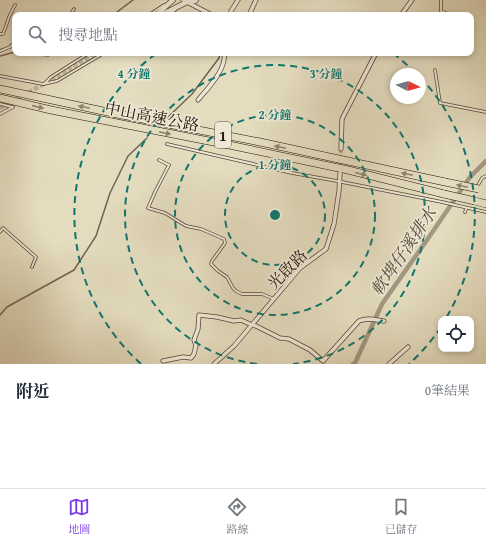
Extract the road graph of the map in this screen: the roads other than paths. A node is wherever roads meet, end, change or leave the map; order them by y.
1 (173, 0) edge
2 (196, 0) edge
3 (238, 0) edge
4 (256, 0) edge
5 (412, 0) edge
6 (441, 0) edge
7 (185, 1) edge
8 (15, 5) dead end
9 (74, 9) dead end
10 (72, 12) edge
11 (154, 12) edge
12 (159, 12) edge
13 (166, 12) edge
14 (172, 12) edge
15 (206, 12) edge
16 (231, 12) edge
17 (250, 12) edge
18 (404, 12) edge
19 (444, 12) edge
20 (0, 34) edge
21 (12, 45) edge
22 (0, 51) edge
23 (84, 56) edge
24 (99, 56) edge
25 (224, 56) edge
26 (374, 56) edge
27 (434, 70) dead end
28 (0, 76) edge
29 (43, 84) junction
30 (0, 89) edge
31 (0, 98) edge
32 (198, 100) dead end
33 (0, 104) edge
34 (486, 112) edge
35 (0, 114) edge
36 (167, 144) dead end
37 (341, 149) tunnel mouth
38 (159, 160) dead end
39 (340, 173) tunnel mouth
40 (486, 176) edge
41 (340, 181) junction
42 (480, 191) edge
43 (473, 200) junction
44 (486, 204) edge
45 (468, 206) dead end
46 (486, 212) edge
47 (0, 232) edge
48 (32, 267) dead end
49 (274, 299) junction
50 (384, 321) dead end
51 (252, 325) junction
52 (408, 346) dead end
53 (163, 361) dead end
54 (214, 364) edge
55 (389, 364) edge

1 - 11 lane
1 - 12 street
2 - 7 street
3 - 16 street
4 - 17 street
5 - 18 street
6 - 19 lane
7 - 13 street
7 - 14 lane
7 - 15 street
8 - 20 lane
9 - 10 lane
21 - 22 lane
23 - 29 lane
24 - 29 lane
25 - 32 street
26 - 37 street
27 - 34 lane
28 - 29 lane
42 -> 30 highway, 中山高速公路 / 1, bridge
31 -> 43 highway, 中山高速公路 / 1, bridge
33 - 35 lane
36 - 41 lane
38 - 49 lane
39 - 41 street, 光啟路
40 - 42 lane
41 - 46 lane
41 - 49 street, 光啟路
43 - 44 highway, 中山高速公路 / 1
43 - 45 lane
47 - 48 lane
49 - 51 street, 光啟路
50 - 51 street
51 - 53 street
51 - 54 street, 光啟路
52 - 55 street

